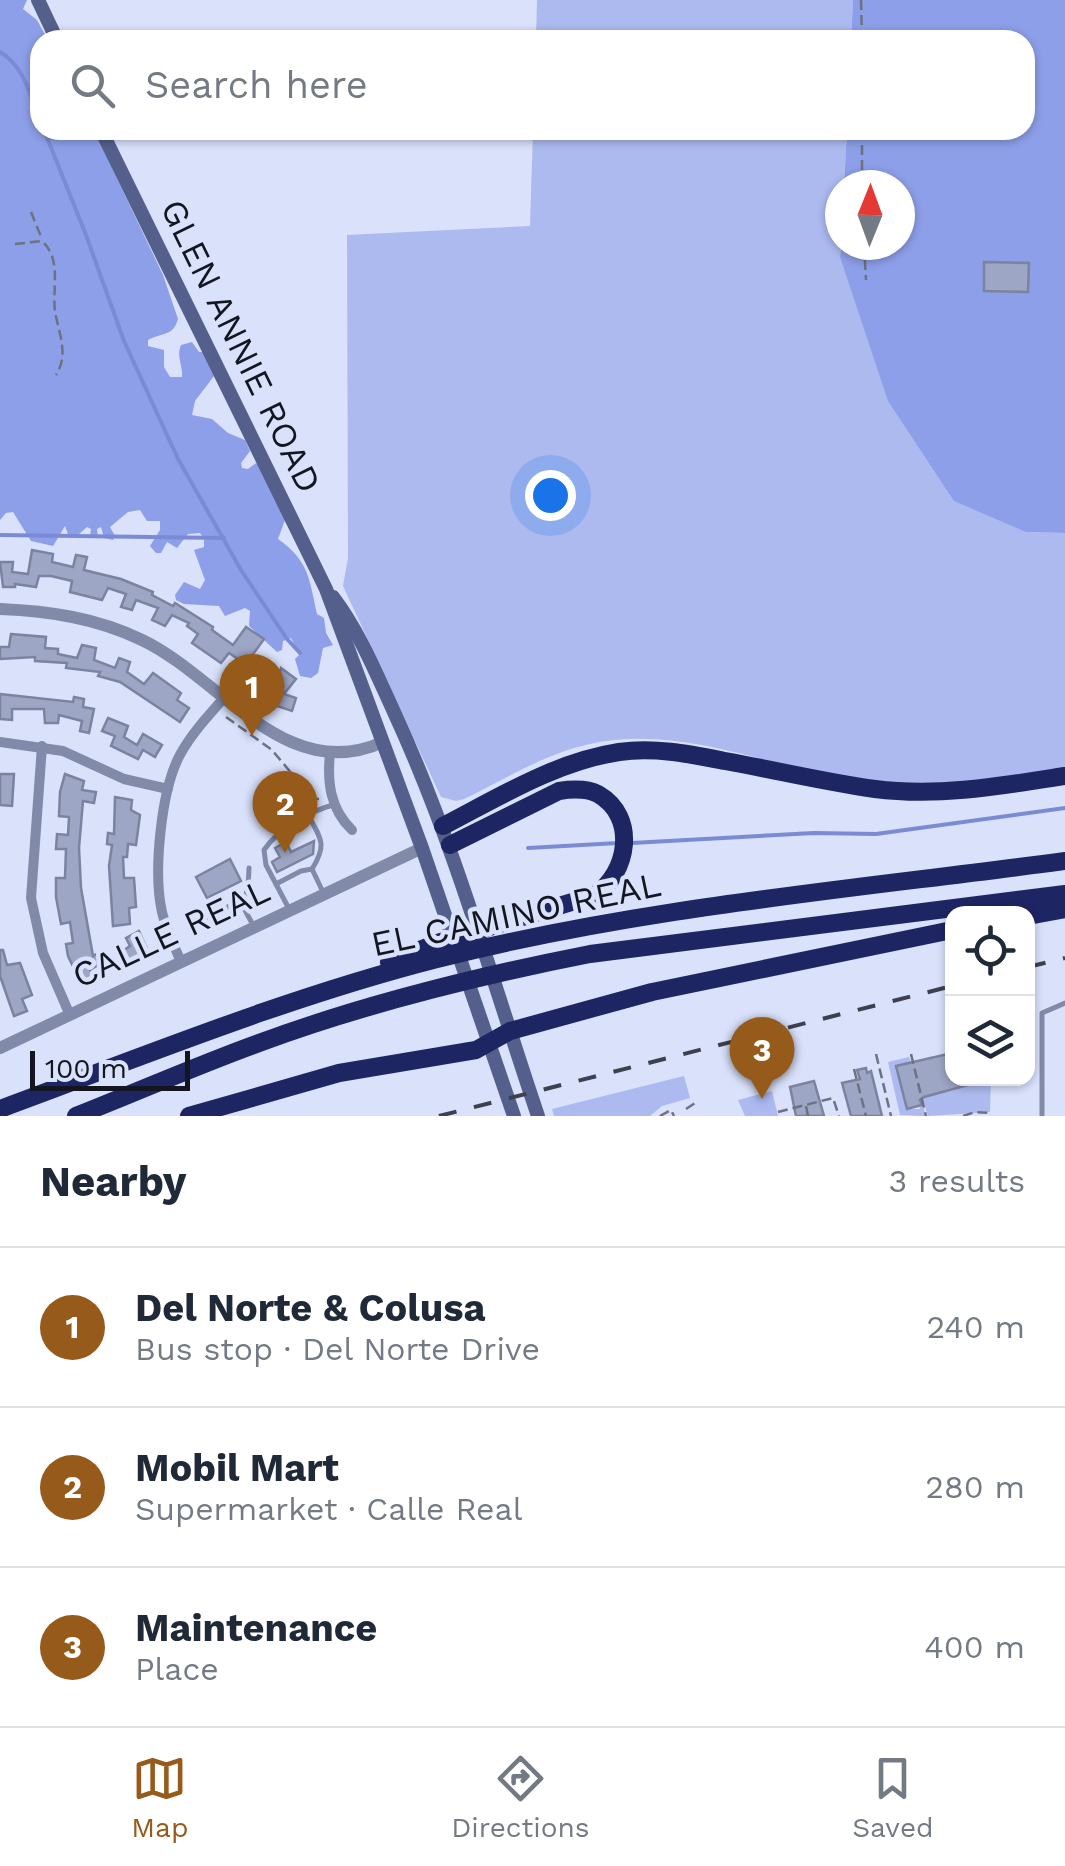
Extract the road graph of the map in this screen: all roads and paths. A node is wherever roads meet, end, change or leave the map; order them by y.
1 (38, 0) edge
2 (862, 0) edge
3 (53, 30) edge
4 (862, 30) edge
5 (106, 140) edge
6 (862, 140) edge
7 (862, 170) edge
8 (32, 212) dead end
9 (42, 241) junction
10 (14, 244) dead end
11 (865, 260) edge
12 (866, 280) dead end
13 (56, 376) dead end
14 (326, 589) junction
15 (0, 609) edge
16 (224, 698) junction
17 (226, 717) dead end
18 (0, 742) edge
19 (383, 742) junction
20 (42, 746) junction
21 (330, 752) junction
22 (1065, 776) edge
23 (168, 789) junction
24 (319, 799) dead end
25 (333, 805) junction
26 (308, 815) junction
27 (352, 830) dead end
28 (447, 836) junction
29 (422, 848) junction
30 (1065, 861) edge
31 (249, 868) dead end
32 (312, 870) junction
33 (276, 884) junction
34 (324, 894) junction
35 (1065, 894) edge
36 (240, 901) junction
37 (1065, 909) edge
38 (290, 910) junction
39 (1035, 915) edge
40 (189, 926) dead end
41 (254, 927) junction
42 (945, 931) edge
43 (181, 962) junction
44 (1065, 1003) edge
45 (69, 1013) junction
46 (254, 1015) junction
47 (510, 1032) junction
48 (490, 1044) junction
49 (0, 1048) edge
50 (876, 1054) dead end
51 (911, 1054) dead end
52 (854, 1068) dead end
53 (695, 1103) dead end
54 (806, 1105) junction
55 (0, 1109) edge
56 (686, 1109) dead end
57 (778, 1112) dead end
58 (990, 1113) dead end
59 (975, 1114) edge
60 (76, 1116) edge
61 (189, 1116) edge
62 (514, 1116) edge
63 (538, 1116) edge
64 (660, 1116) edge
65 (674, 1116) edge
66 (808, 1116) edge
67 (839, 1116) edge
68 (866, 1116) edge
69 (891, 1116) edge
70 (926, 1116) edge
71 (963, 1116) edge
72 (1042, 1116) edge

1 - 3 main road
2 - 4 path
5 - 14 main road, GLEN ANNIE ROAD
6 - 7 path
8 - 9 path
9 - 10 path
9 - 13 path
11 - 12 path
14 - 19 main road, GLEN ANNIE ROAD
14 - 28 main road, GLEN ANNIE ROAD
15 - 16 street
16 - 21 street
16 - 23 street
17 - 24 path
18 - 20 street
19 - 21 street
19 - 29 main road, GLEN ANNIE ROAD
20 - 23 street
20 - 45 street
21 - 25 street
22 - 28 highway
23 - 43 street
25 - 26 lane
25 - 27 street
26 - 32 lane
26 - 33 lane
28 - 29 main road
28 - 46 highway
28 - 47 main road, GLEN ANNIE ROAD
29 - 34 street, CALLE REAL
29 - 48 main road, GLEN ANNIE ROAD
30 - 46 highway, EL CAMINO REAL
31 - 36 lane
32 - 33 lane
32 - 34 lane
33 - 38 lane
34 - 38 street, CALLE REAL
35 - 60 highway, EL CAMINO REAL
36 - 40 lane
36 - 41 lane
37 - 39 highway
38 - 41 street, CALLE REAL
41 - 43 street, CALLE REAL
42 - 47 highway
43 - 45 street, CALLE REAL
44 - 72 lane
45 - 49 street, CALLE REAL
46 - 55 highway, EL CAMINO REAL
47 - 48 highway
47 - 63 main road, GLEN ANNIE ROAD
48 - 61 highway
48 - 62 main road, GLEN ANNIE ROAD
50 - 69 path
51 - 70 path
52 - 68 path
53 - 56 path
54 - 57 path
54 - 66 path
54 - 67 path
58 - 59 path
59 - 71 path
64 - 65 path

